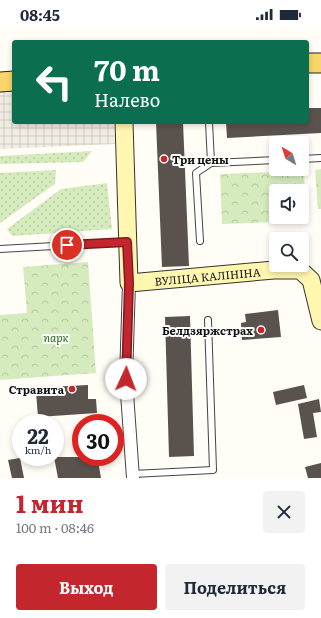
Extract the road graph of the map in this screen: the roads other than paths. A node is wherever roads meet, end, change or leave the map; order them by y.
1 (309, 63) edge
2 (321, 63) edge
3 (12, 81) edge
4 (0, 82) edge
5 (124, 124) edge
6 (209, 124) edge
7 (321, 158) edge
8 (309, 159) edge
9 (269, 160) edge
10 (211, 163) junction
11 (200, 241) dead end
12 (127, 242) junction
13 (0, 249) edge
14 (129, 283) junction
15 (208, 320) dead end
16 (321, 321) edge
17 (133, 476) edge

1 - 2 main road
3 - 4 main road
5 - 12 main road
6 - 10 lane
7 - 8 lane
9 - 10 lane
10 - 11 lane
12 - 13 lane
12 - 14 main road
14 - 16 main road, ВУЛІЦА КАЛІНІНА
14 - 17 street
15 - 17 lane

